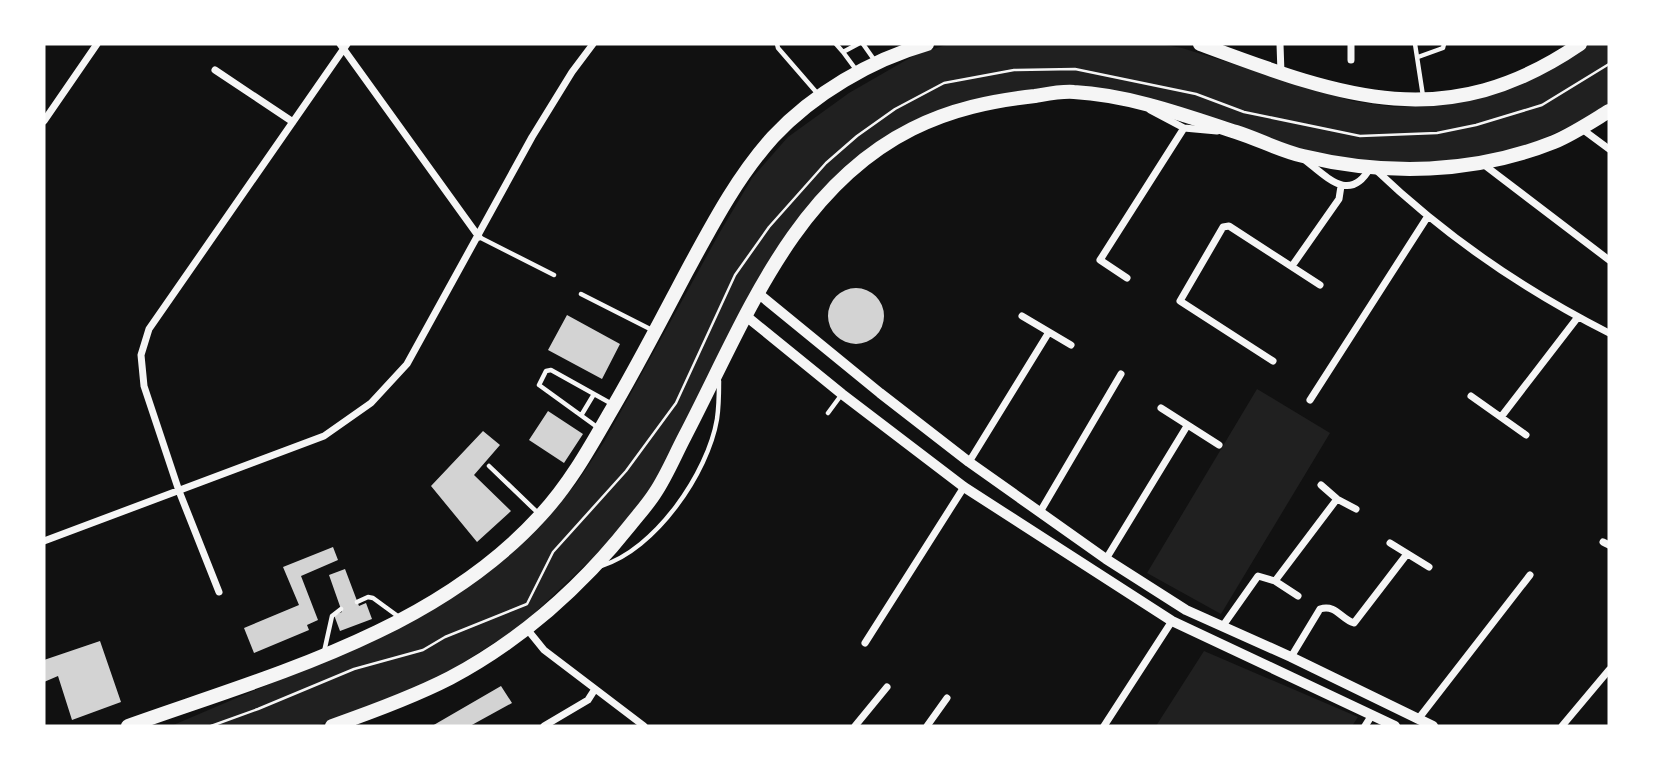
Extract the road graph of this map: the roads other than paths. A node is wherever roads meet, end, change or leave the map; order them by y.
1 (97, 44) edge
2 (593, 44) edge
3 (777, 44) edge
4 (836, 44) edge
5 (858, 44) edge
6 (863, 44) edge
7 (927, 44) edge
8 (1200, 44) edge
9 (1280, 44) edge
10 (1351, 44) edge
11 (1415, 44) edge
12 (1444, 44) edge
13 (1580, 44) edge
14 (344, 45) edge
15 (900, 47) edge
16 (843, 52) junction
17 (1418, 57) junction
18 (1351, 60) dead end
19 (876, 62) junction
20 (215, 69) dead end
21 (859, 73) junction
22 (1281, 74) junction
23 (820, 97) junction
24 (1424, 100) junction
25 (1141, 104) junction
26 (1609, 111) edge
27 (44, 121) edge
28 (293, 122) junction
29 (1184, 128) junction
30 (1581, 128) junction
31 (1236, 132) junction
32 (1609, 149) edge
33 (1299, 155) junction
34 (1483, 164) junction
35 (1372, 168) junction
36 (1341, 186) junction
37 (1427, 216) junction
38 (478, 237) junction
39 (1609, 260) edge
40 (1292, 266) junction
41 (554, 275) dead end
42 (1128, 278) dead end
43 (1320, 285) dead end
44 (759, 293) junction
45 (581, 294) dead end
46 (746, 316) junction
47 (1021, 316) dead end
48 (1578, 317) junction
49 (655, 331) junction
50 (1049, 332) junction
51 (1609, 333) edge
52 (1070, 345) dead end
53 (1273, 361) dead end
54 (719, 370) junction
55 (1121, 374) dead end
56 (880, 393) junction
57 (594, 394) junction
58 (842, 394) junction
59 (1471, 396) dead end
60 (1310, 400) dead end
61 (615, 405) junction
62 (1161, 408) dead end
63 (866, 412) junction
64 (828, 413) dead end
65 (582, 414) junction
66 (1501, 418) junction
67 (1187, 426) junction
68 (600, 430) junction
69 (1526, 435) dead end
70 (1219, 445) dead end
71 (969, 462) junction
72 (489, 466) dead end
73 (1321, 485) dead end
74 (964, 487) junction
75 (179, 491) junction
76 (1337, 499) junction
77 (1356, 509) dead end
78 (1040, 512) junction
79 (541, 516) junction
80 (44, 541) edge
81 (1390, 543) dead end
82 (1407, 554) junction
83 (1106, 559) junction
84 (1429, 567) dead end
85 (590, 569) junction
86 (1530, 575) dead end
87 (1275, 581) junction
88 (219, 592) dead end
89 (1298, 596) dead end
90 (357, 602) dead end
91 (341, 609) dead end
92 (402, 620) junction
93 (1172, 621) junction
94 (1222, 627) junction
95 (527, 629) junction
96 (865, 643) dead end
97 (323, 654) junction
98 (1291, 657) junction
99 (1609, 670) edge
100 (249, 683) junction
101 (887, 687) dead end
102 (595, 690) junction
103 (947, 698) dead end
104 (1372, 715) junction
105 (1419, 718) junction
106 (128, 726) edge
107 (154, 726) edge
108 (332, 726) edge
109 (544, 726) edge
110 (644, 726) edge
111 (855, 726) edge
112 (927, 726) edge
113 (1104, 726) edge
114 (1365, 726) edge
115 (1395, 726) edge
116 (1433, 726) edge
117 (1562, 726) edge

1 - 27 street
2 - 38 street
3 - 23 lane
4 - 16 lane
5 - 16 lane
6 - 19 lane
7 - 15 main road
8 - 22 main road
9 - 22 street
10 - 18 street
11 - 17 lane
12 - 17 lane
13 - 24 main road
14 - 28 street
14 - 38 street
15 - 19 main road
16 - 21 lane
17 - 24 lane
19 - 21 main road
20 - 28 street
21 - 23 main road
22 - 24 main road
23 - 49 main road
25 - 29 street
25 - 31 main road
25 - 44 main road
26 - 30 main road
28 - 75 street
29 - 31 street
29 - 42 street
30 - 32 street
30 - 34 main road
31 - 33 main road
33 - 35 main road
33 - 36 street
34 - 35 main road
34 - 39 street
35 - 36 street
35 - 37 street
36 - 40 street
37 - 48 street
37 - 60 street
38 - 41 lane
38 - 75 street
40 - 43 street
40 - 53 street
44 - 46 main road
44 - 56 street
45 - 49 lane
46 - 54 main road
46 - 58 street
47 - 50 street
48 - 51 street
48 - 66 street
49 - 61 main road
50 - 52 street
50 - 71 street
54 - 85 main road
54 - 85 lane
55 - 78 street
56 - 63 street
56 - 71 street
57 - 61 lane
57 - 65 lane
57 - 65 lane
58 - 63 street
58 - 64 lane
59 - 66 street
61 - 68 main road
62 - 67 street
63 - 74 street
65 - 68 lane
66 - 69 street
67 - 70 street
67 - 83 street
68 - 79 main road
71 - 78 street
72 - 79 lane
73 - 76 street
74 - 93 street
74 - 96 street
75 - 80 street
75 - 88 street
76 - 77 street
76 - 87 street
78 - 83 street
79 - 92 main road
81 - 82 street
82 - 84 street
82 - 98 street
83 - 94 street
85 - 95 main road
86 - 105 street
87 - 89 street
87 - 94 street
90 - 92 lane
91 - 97 lane
92 - 97 main road
93 - 104 street
93 - 113 street
94 - 98 street
95 - 102 street
95 - 108 main road
97 - 100 main road
98 - 105 street
99 - 117 street
100 - 106 main road
100 - 107 main road
101 - 111 street
102 - 109 street
102 - 110 street
103 - 112 street
104 - 114 street
104 - 115 street
105 - 116 street

